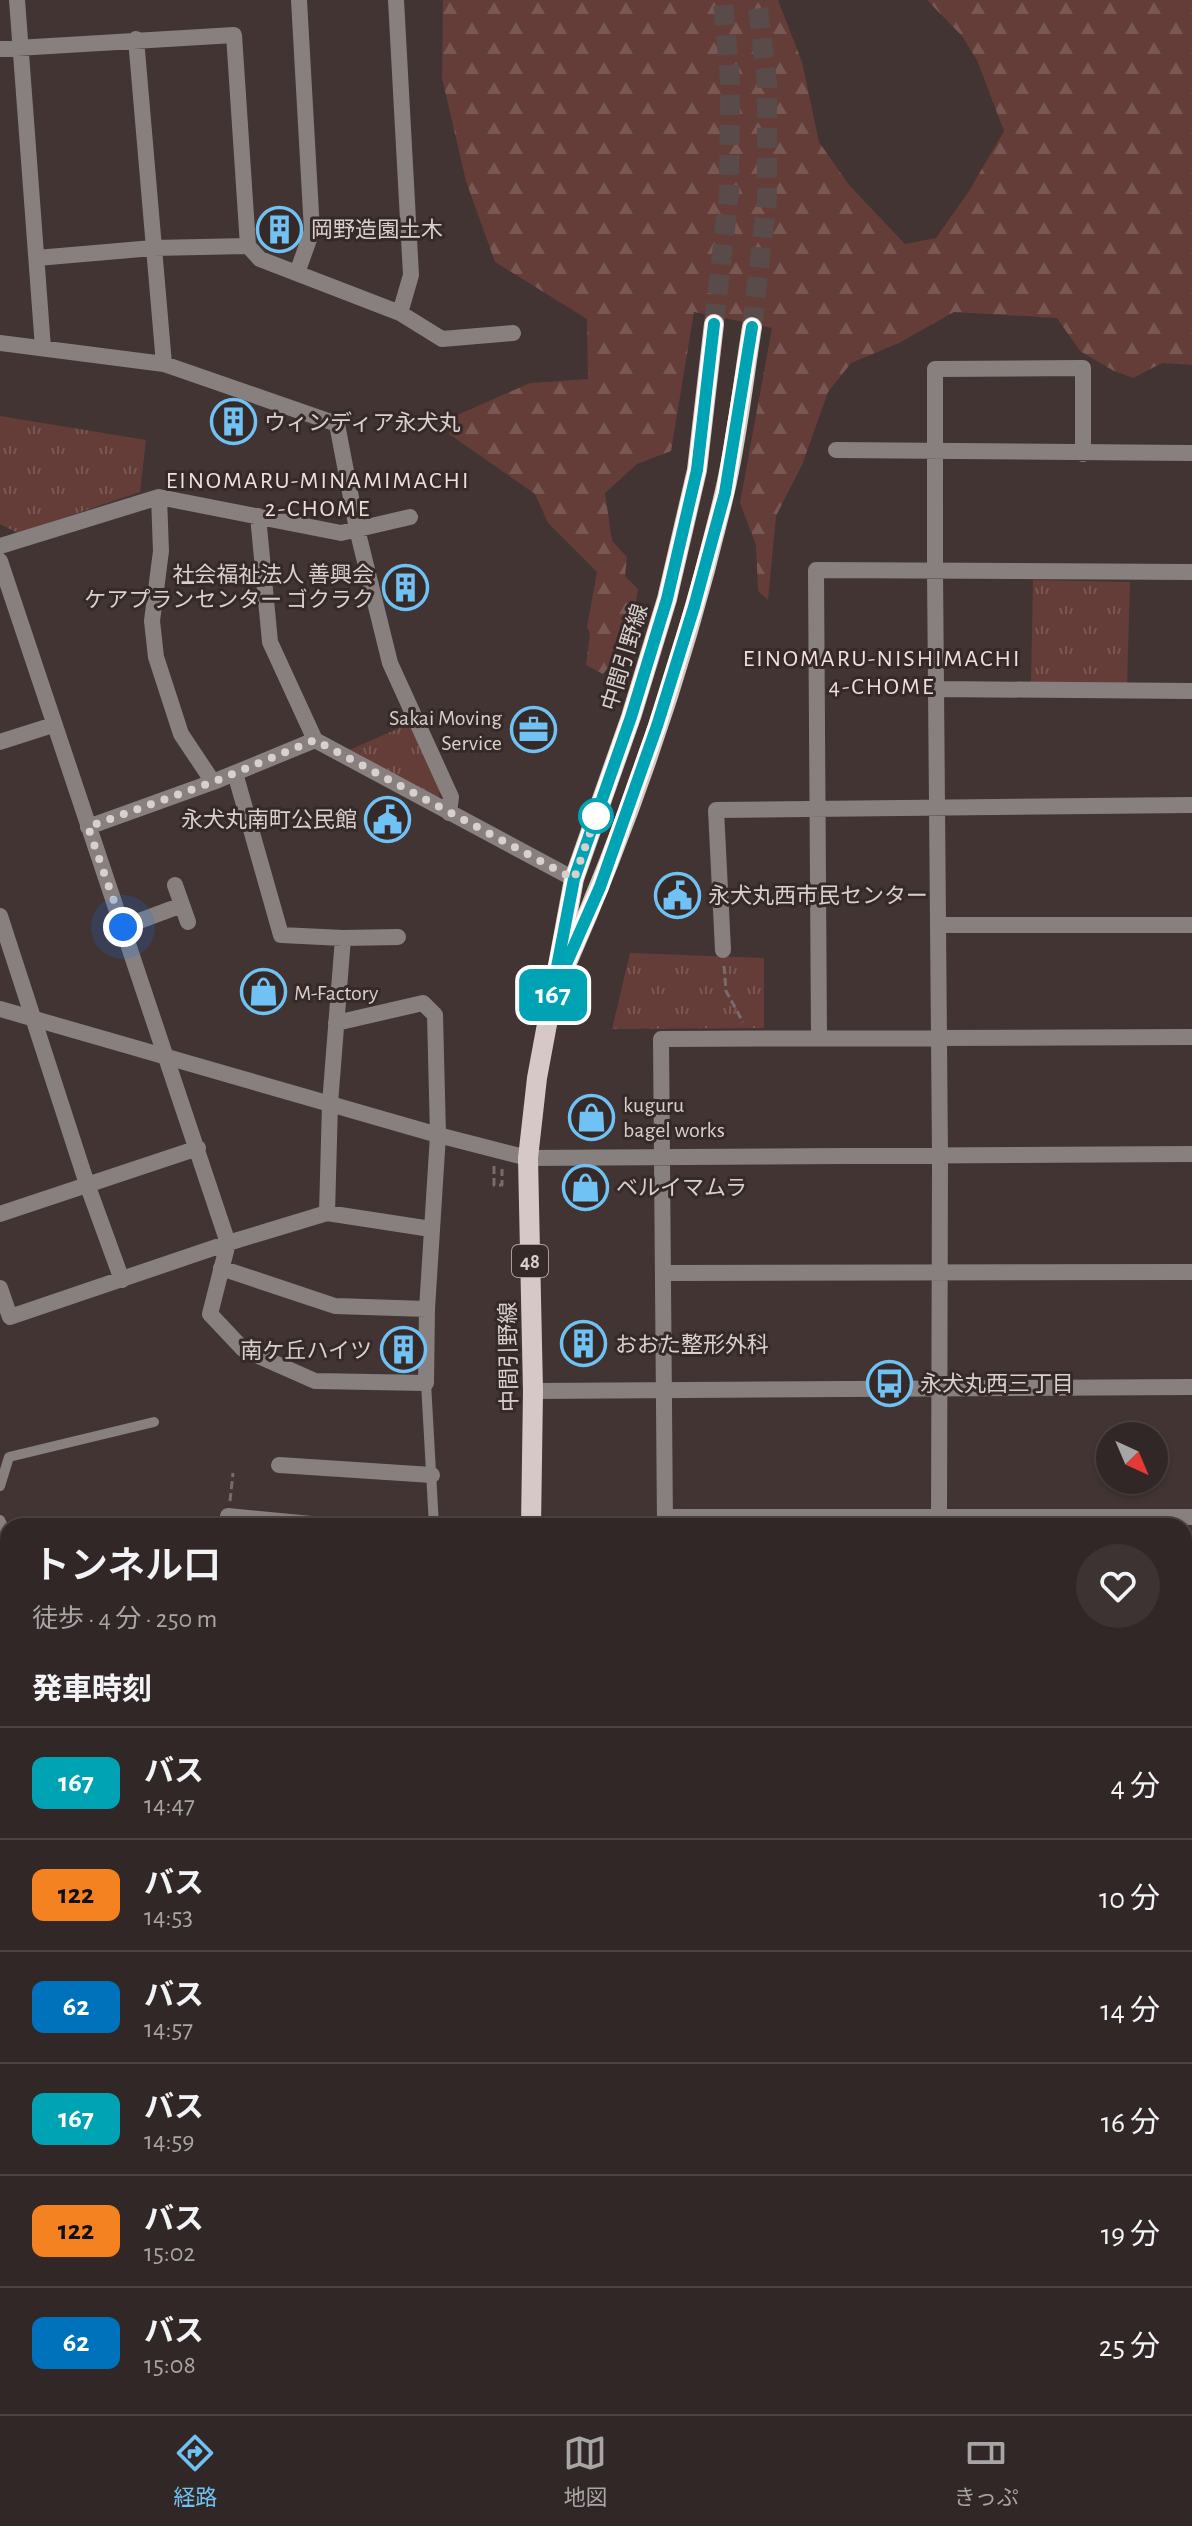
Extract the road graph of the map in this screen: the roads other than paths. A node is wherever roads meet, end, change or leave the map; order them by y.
1 (17, 0) edge
2 (299, 0) edge
3 (396, 0) edge
4 (136, 39) junction
5 (21, 48) junction
6 (0, 49) edge
7 (248, 246) junction
8 (153, 248) junction
9 (37, 258) junction
10 (297, 273) junction
11 (400, 313) junction
12 (714, 324) tunnel mouth
13 (752, 327) tunnel mouth
14 (513, 333) dead end
15 (0, 343) edge
16 (43, 348) junction
17 (164, 364) junction
18 (836, 450) dead end
19 (935, 452) junction
20 (1192, 453) edge
21 (1083, 454) junction
22 (159, 497) junction
23 (258, 516) junction
24 (410, 517) dead end
25 (357, 529) junction
26 (0, 546) edge
27 (0, 561) edge
28 (935, 570) junction
29 (1192, 572) edge
30 (937, 689) junction
31 (1192, 691) edge
32 (53, 725) junction
33 (315, 740) junction
34 (0, 742) edge
35 (235, 773) junction
36 (213, 782) junction
37 (1192, 805) edge
38 (938, 808) junction
39 (819, 809) junction
40 (449, 813) junction
41 (88, 827) junction
42 (574, 879) junction
43 (175, 885) dead end
44 (182, 905) junction
45 (0, 916) edge
46 (188, 922) dead end
47 (939, 925) junction
48 (1192, 925) edge
49 (123, 927) junction
50 (398, 937) dead end
51 (343, 938) junction
52 (723, 950) road end
53 (551, 998) junction
54 (0, 1009) edge
55 (35, 1020) junction
56 (336, 1023) junction
57 (939, 1037) junction
58 (1192, 1037) edge
59 (819, 1038) junction
60 (168, 1059) junction
61 (330, 1104) junction
62 (438, 1135) junction
63 (198, 1148) junction
64 (1192, 1154) edge
65 (663, 1157) junction
66 (940, 1157) junction
67 (528, 1158) junction
68 (87, 1184) junction
69 (327, 1213) junction
70 (0, 1214) edge
71 (431, 1229) junction
72 (228, 1243) junction
73 (221, 1268) junction
74 (940, 1271) junction
75 (1192, 1272) edge
76 (664, 1273) junction
77 (122, 1280) junction
78 (0, 1288) edge
79 (427, 1309) junction
80 (426, 1383) junction
81 (939, 1386) junction
82 (1192, 1387) edge
83 (666, 1389) junction
84 (533, 1391) junction
85 (154, 1422) dead end
86 (279, 1465) dead end
87 (432, 1475) junction
88 (0, 1486) edge
89 (229, 1512) road end
90 (1192, 1517) edge
91 (274, 1518) edge
92 (434, 1518) edge
93 (531, 1518) edge
94 (665, 1518) edge
95 (939, 1518) edge
96 (1141, 1518) edge

1 - 5 street
2 - 10 street
3 - 11 street
4 - 5 street
4 - 7 street
4 - 8 street
5 - 6 street
5 - 9 street
7 - 8 street
7 - 10 street
8 - 9 street
8 - 17 street
9 - 16 street
10 - 11 street
11 - 14 street
12 - 42 main road, 中間引野線 / 48
13 - 53 main road, 中間引野線 / 48
15 - 16 street
16 - 17 street
17 - 25 street
18 - 19 street
19 - 21 street
19 - 21 street
19 - 28 street
20 - 21 street
22 - 23 street
22 - 26 street
22 - 36 street
23 - 25 street
23 - 33 street
24 - 25 street
25 - 40 street
27 - 32 street
28 - 29 street
28 - 30 street
28 - 39 street
30 - 31 street
30 - 38 street
32 - 34 street
32 - 41 street
33 - 35 street
33 - 40 street
35 - 36 street
35 - 51 street
36 - 41 street
37 - 38 street
38 - 39 street
38 - 47 street
39 - 52 street
39 - 59 street
40 - 42 street
41 - 49 street
42 - 53 main road, 中間引野線 / 48
43 - 44 street
44 - 46 street
44 - 49 street
45 - 55 street
47 - 48 street
47 - 57 street
49 - 60 street
50 - 51 street
51 - 56 street
53 - 67 main road, 中間引野線 / 48
54 - 55 street
55 - 60 street
55 - 68 street
56 - 61 street
56 - 62 street
57 - 58 street
57 - 59 street
57 - 66 street
59 - 65 street
60 - 61 street
60 - 63 street
61 - 62 street
61 - 69 street
62 - 67 street
62 - 71 street
63 - 68 street
63 - 72 street
64 - 66 street
65 - 66 street
65 - 67 street
65 - 76 street
66 - 74 street
67 - 84 main road, 中間引野線 / 48
68 - 70 street
68 - 77 street
69 - 71 street
69 - 72 street
71 - 79 street
72 - 73 street
72 - 77 street
73 - 79 street
73 - 80 street
74 - 75 street
74 - 76 street
74 - 81 street
76 - 83 street
77 - 78 street
79 - 80 street
80 - 87 lane
81 - 82 street
81 - 83 street
81 - 95 street
83 - 84 street
83 - 94 street
84 - 93 main road, 中間引野線 / 48
85 - 88 lane
86 - 87 street
87 - 92 lane
89 - 91 street
90 - 96 street

